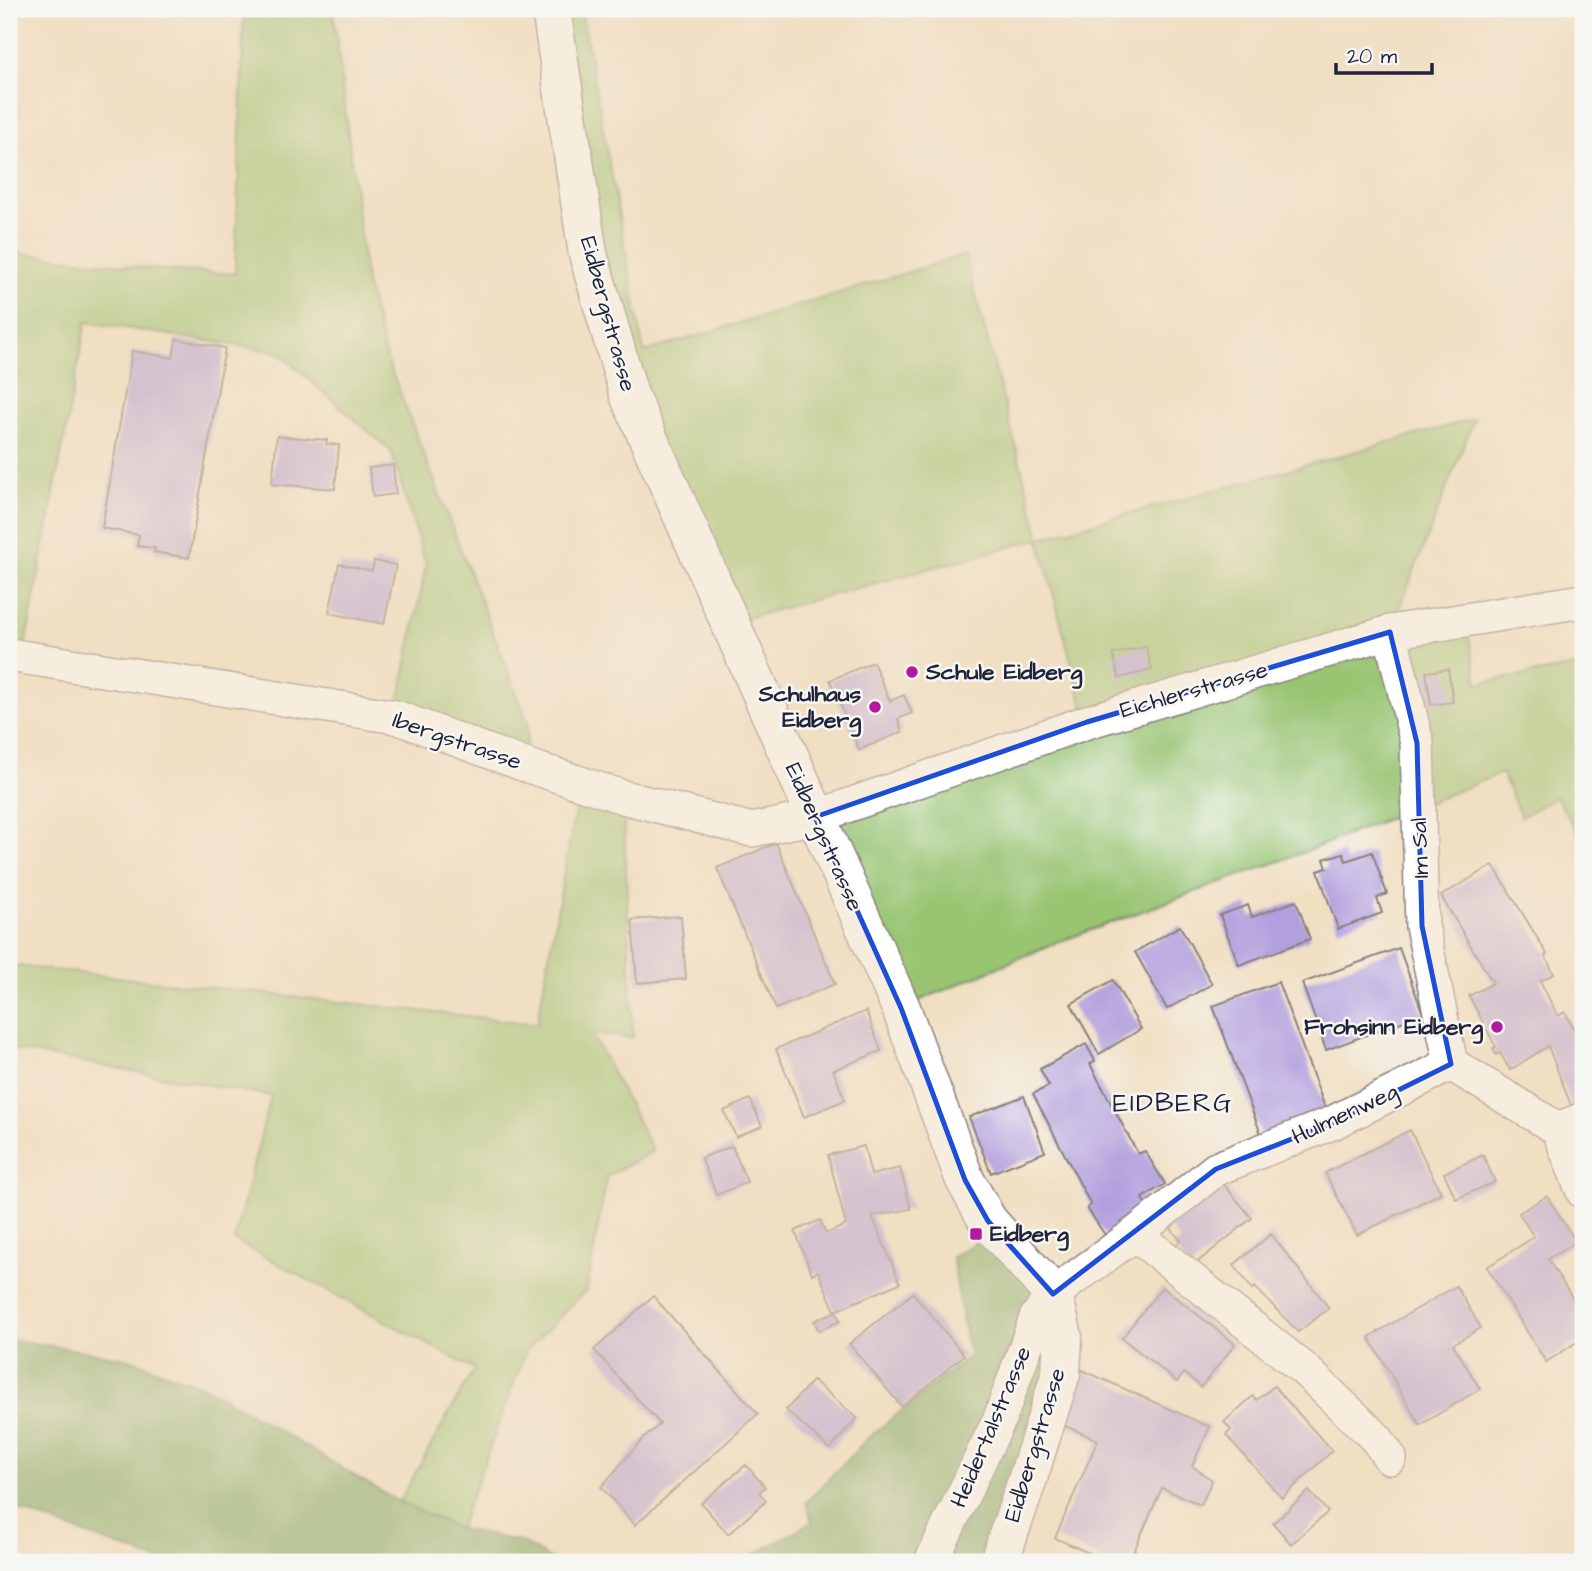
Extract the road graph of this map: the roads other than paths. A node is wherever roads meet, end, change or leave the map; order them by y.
1 (551, 9) edge
2 (1583, 601) edge
3 (1390, 632) junction
4 (9, 655) edge
5 (815, 817) junction
6 (1451, 1063) junction
7 (1571, 1124) edge
8 (1583, 1192) edge
9 (1135, 1234) junction
10 (1053, 1294) junction
11 (1390, 1458) dead end
12 (931, 1562) edge
13 (999, 1562) edge

1 - 5 street, Eidbergstrasse
2 - 3 street, Eichlerstrasse
3 - 5 street, Eichlerstrasse
3 - 6 street, Im Sal
4 - 5 street, Ibergstrasse
5 - 10 street, Eidbergstrasse
6 - 7 street
6 - 9 street, Hulmenweg
7 - 8 street
9 - 10 street, Hulmenweg
9 - 11 street
10 - 12 street, Heidertalstrasse
10 - 13 street, Eidbergstrasse

